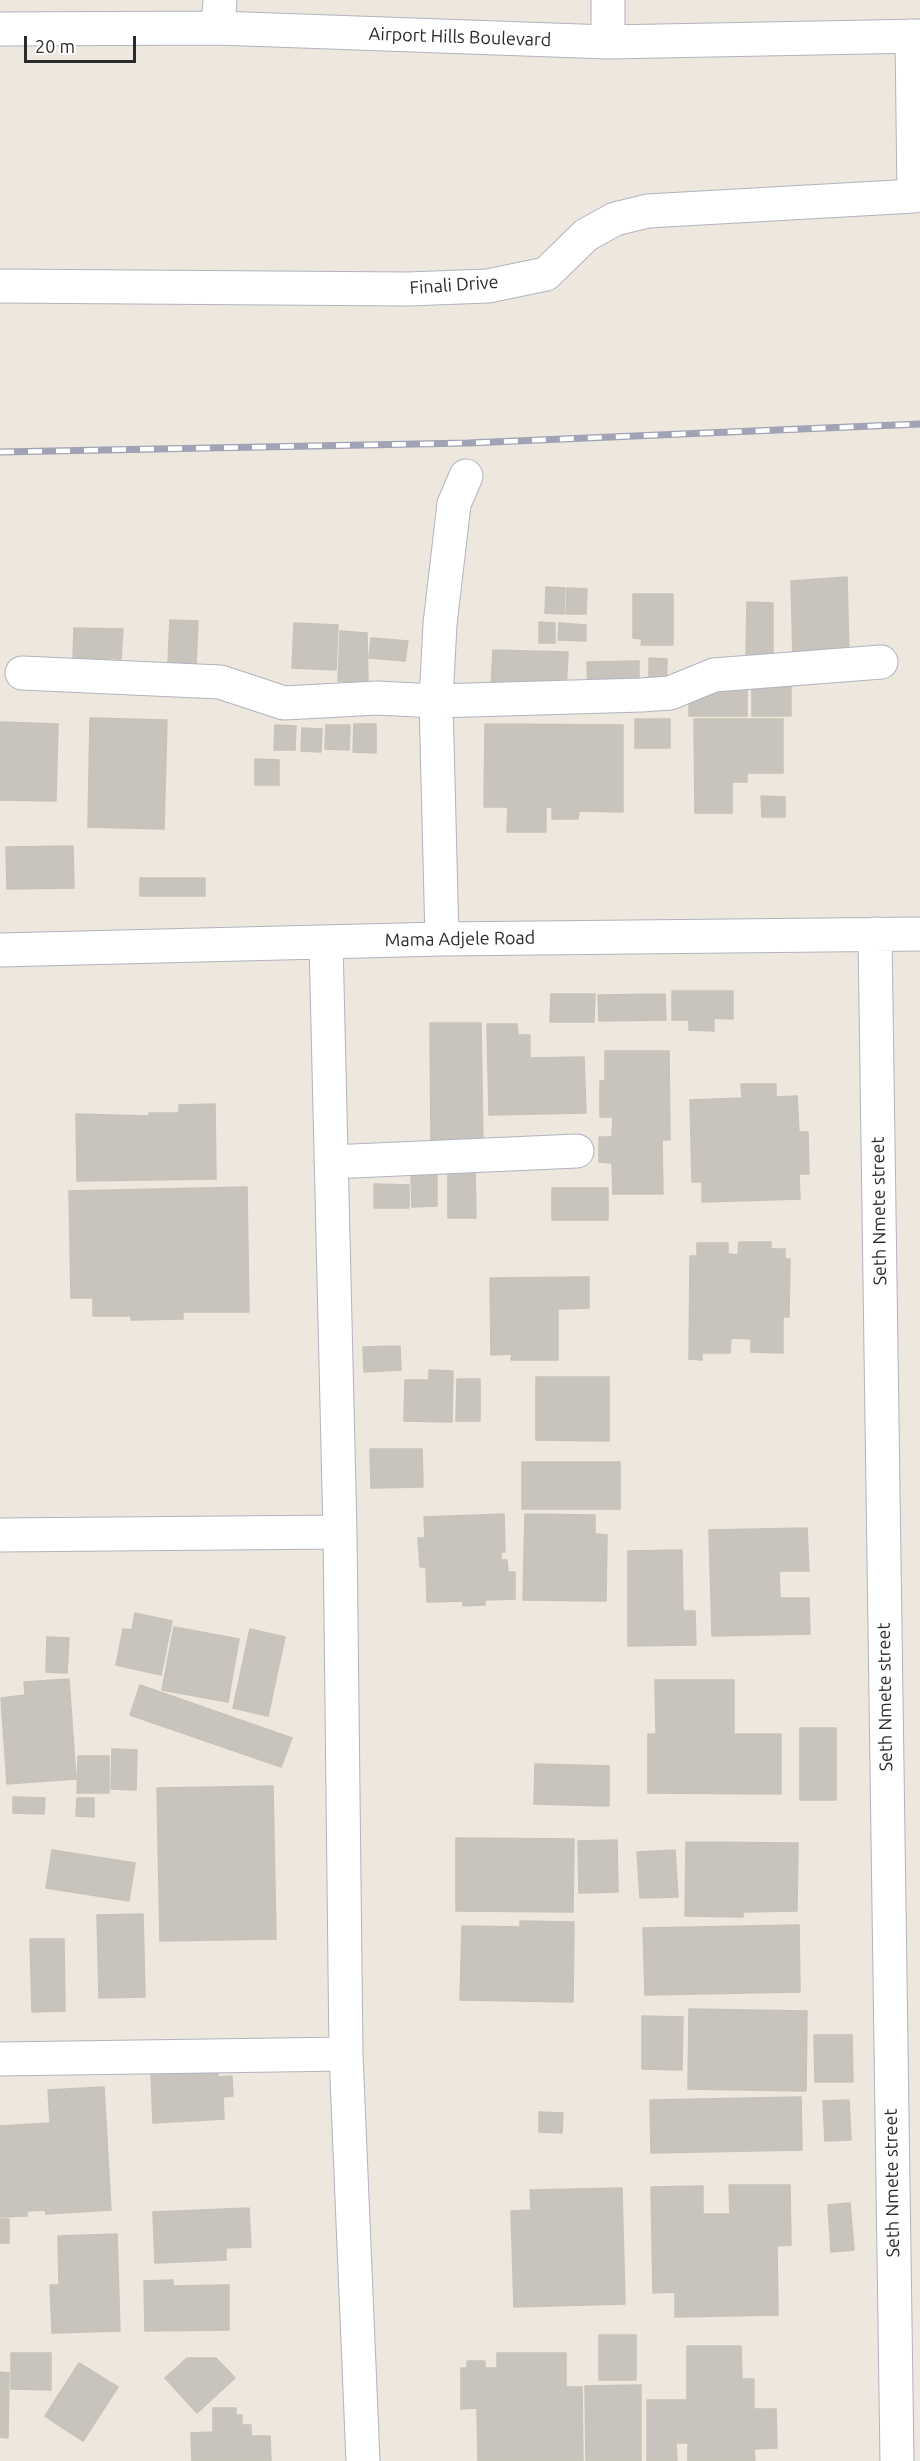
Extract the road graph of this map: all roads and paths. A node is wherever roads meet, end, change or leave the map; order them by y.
1 (608, 0) edge
2 (219, 14) edge
3 (0, 29) edge
4 (916, 36) edge
5 (608, 42) junction
6 (917, 194) edge
7 (0, 286) edge
8 (466, 476) dead end
9 (881, 662) dead end
10 (22, 673) dead end
11 (436, 701) junction
12 (875, 934) junction
13 (920, 934) edge
14 (442, 939) junction
15 (326, 942) junction
16 (0, 950) edge
17 (577, 1151) dead end
18 (331, 1162) junction
19 (340, 1532) junction
20 (0, 1535) edge
21 (346, 2054) junction
22 (0, 2060) edge
23 (363, 2461) edge
24 (897, 2461) edge

1 - 5 street
2 - 3 street, Airport Hills Boulevard
2 - 5 street, Airport Hills Boulevard
4 - 5 street, Airport Hills Boulevard
4 - 6 street
6 - 7 street, Finali Drive
8 - 11 street
9 - 11 street
10 - 11 street
11 - 14 street
12 - 13 street, Mama Adjele Road
12 - 14 street, Mama Adjele Road
12 - 24 street, Seth Nmete street
14 - 15 street, Mama Adjele Road
15 - 16 street, Mama Adjele Road
15 - 18 street
17 - 18 street
18 - 19 street
19 - 20 street
19 - 21 street
21 - 22 street
21 - 23 street

